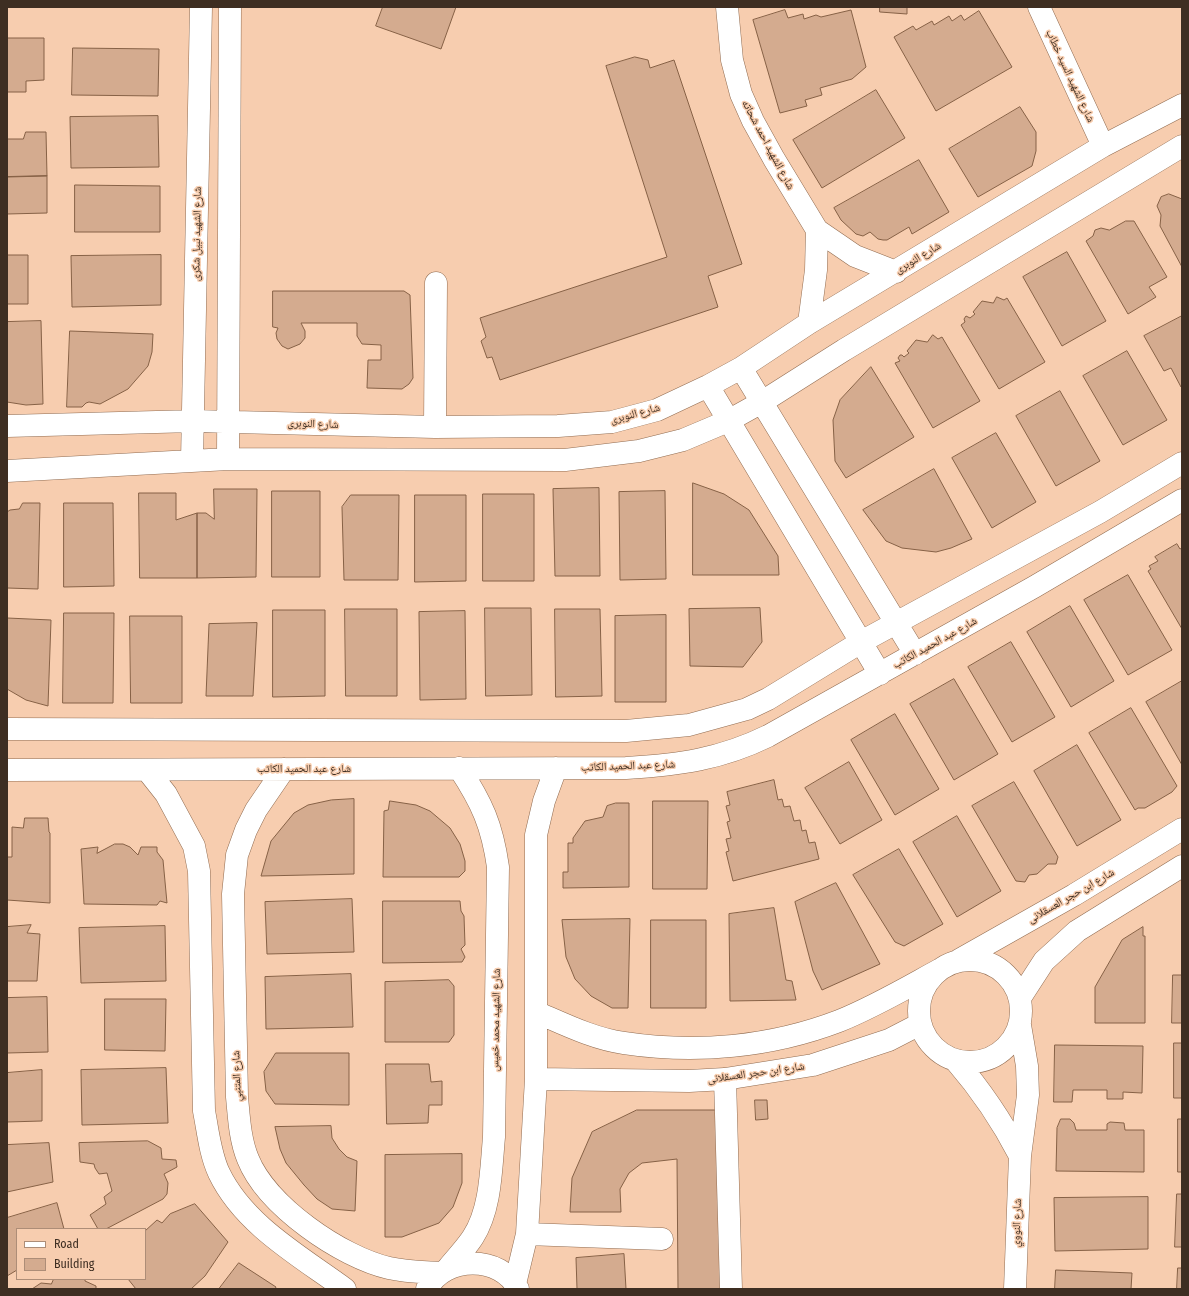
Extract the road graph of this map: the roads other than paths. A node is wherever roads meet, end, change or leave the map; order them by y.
1 (201, 7) edge
2 (230, 7) edge
3 (726, 7) edge
4 (1039, 7) edge
5 (1180, 111) edge
6 (1103, 146) junction
7 (1182, 146) edge
8 (817, 230) junction
9 (896, 272) junction
10 (436, 283) dead end
11 (809, 323) junction
12 (741, 368) junction
13 (708, 386) junction
14 (762, 402) junction
15 (194, 421) junction
16 (728, 421) junction
17 (228, 422) junction
18 (7, 426) edge
19 (435, 427) junction
20 (228, 459) junction
21 (192, 461) junction
22 (1182, 463) edge
23 (7, 471) edge
24 (1182, 500) edge
25 (896, 623) junction
26 (861, 642) junction
27 (916, 654) junction
28 (880, 674) junction
29 (10, 726) edge
30 (459, 768) junction
31 (556, 768) junction
32 (284, 769) junction
33 (7, 770) edge
34 (147, 770) junction
35 (1182, 829) edge
36 (1182, 866) edge
37 (958, 960) junction
38 (939, 970) junction
39 (1020, 998) junction
40 (536, 1012) junction
41 (920, 1024) junction
42 (1020, 1026) junction
43 (955, 1060) junction
44 (536, 1079) junction
45 (725, 1079) junction
46 (1020, 1156) junction
47 (527, 1234) junction
48 (662, 1239) dead end
49 (439, 1277) edge
50 (516, 1286) edge
51 (345, 1289) edge
52 (731, 1289) edge
53 (1015, 1289) edge

1 - 15 street, شارع الشهيد نبيل شكرى
2 - 17 street
3 - 8 street, شارع الشهيد احمد شحاته
4 - 6 street, شارع الشهيد السيد خطاب
5 - 6 street, شارع النوبرى
6 - 9 street, شارع النوبرى
7 - 14 street
8 - 9 street, شارع الشهيد احمد شحاته
8 - 11 street
9 - 11 street, شارع النوبرى
10 - 19 street
11 - 12 street, شارع النوبرى
12 - 13 street, شارع النوبرى
12 - 14 street
13 - 16 street
13 - 19 street, شارع النوبرى
14 - 16 street
14 - 25 street
15 - 17 street, شارع النوبرى
15 - 18 street, شارع النوبرى
15 - 21 street, شارع الشهيد نبيل شكرى
16 - 20 street
16 - 26 street
17 - 19 street, شارع النوبرى
17 - 20 street
20 - 21 street
21 - 23 street
22 - 25 street
24 - 27 street, شارع عبد الحميد الكاتب
25 - 26 street
25 - 27 street
26 - 28 street
26 - 29 street
27 - 28 street, شارع عبد الحميد الكاتب
28 - 31 street, شارع عبد الحميد الكاتب
30 - 31 street, شارع عبد الحميد الكاتب
30 - 32 street, شارع عبد الحميد الكاتب
30 - 49 street, شارع الشهيد محمد خميس
31 - 40 street
32 - 34 street, شارع عبد الحميد الكاتب
32 - 49 street, شارع المتنبي
33 - 34 street, شارع عبد الحميد الكاتب
34 - 51 street
35 - 37 street, شارع ابن حجر العسقلانى
36 - 39 street
37 - 38 street
37 - 39 street
38 - 40 street
38 - 41 street
39 - 42 street
40 - 44 street
41 - 43 street
41 - 45 street, شارع ابن حجر العسقلانى
42 - 43 street
42 - 46 street, شارع النووي
43 - 46 street, شارع النووي
44 - 45 street, شارع ابن حجر العسقلانى
44 - 47 street
45 - 52 street
46 - 53 street, شارع النووي
47 - 48 street
47 - 50 street
49 - 50 street, شارع المتنبي

